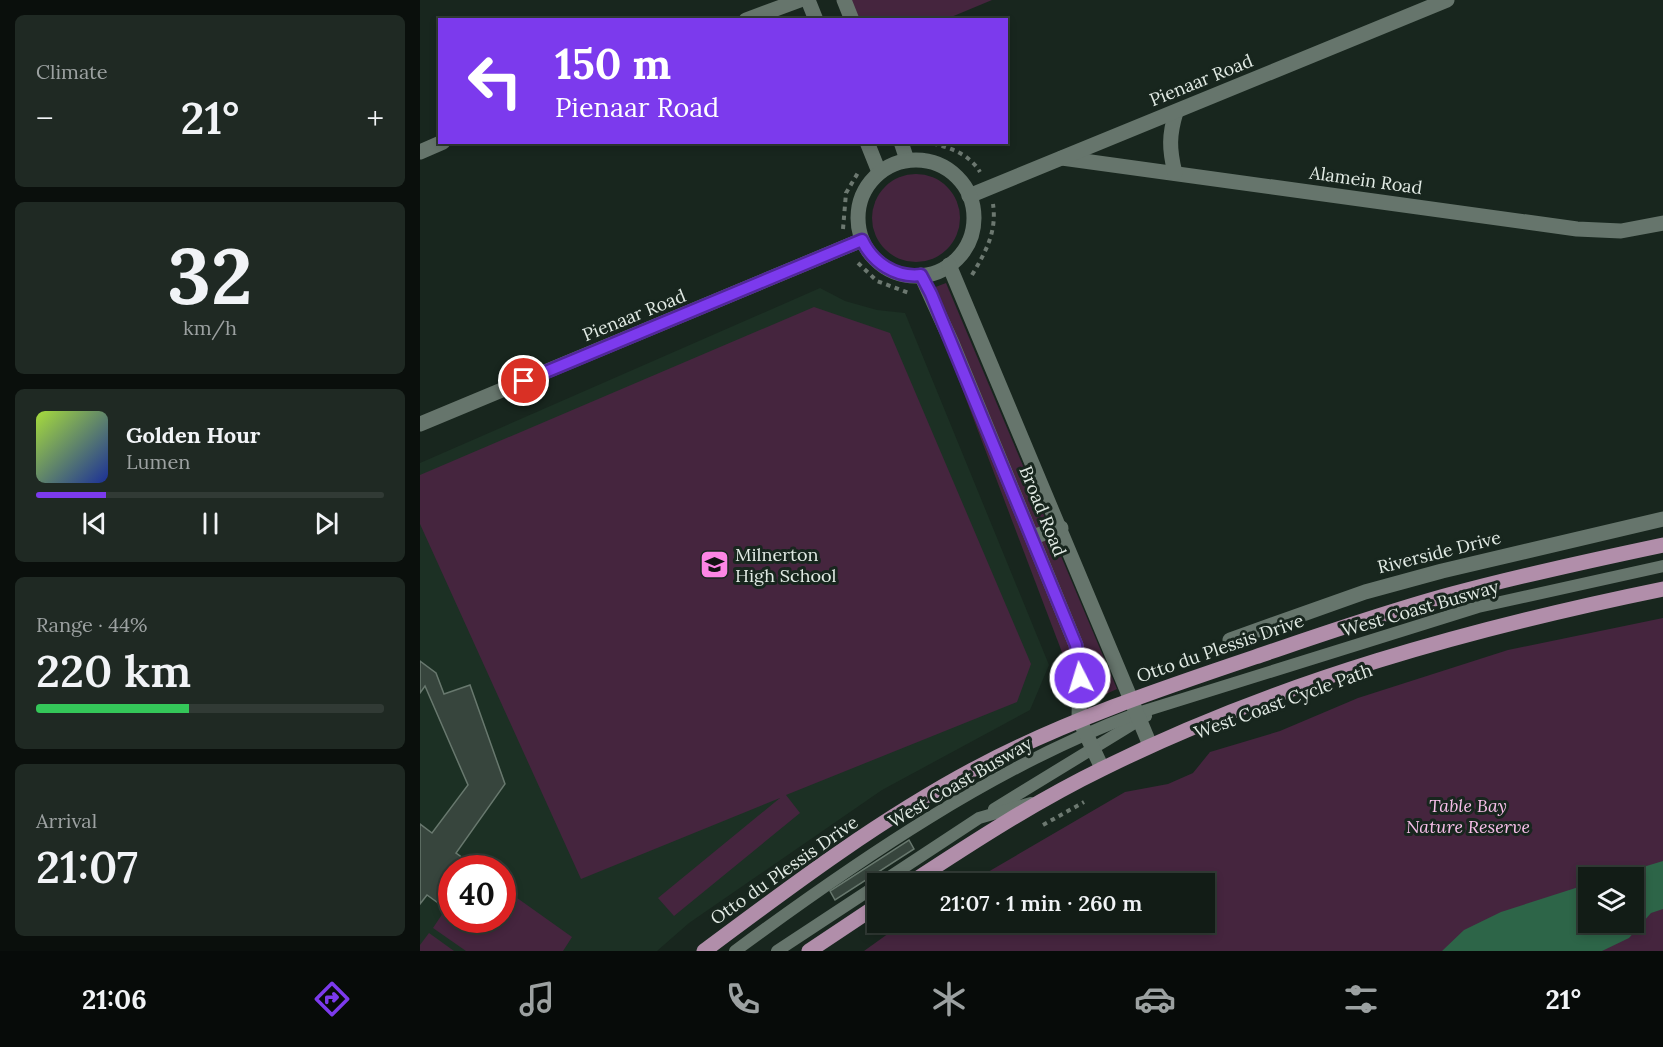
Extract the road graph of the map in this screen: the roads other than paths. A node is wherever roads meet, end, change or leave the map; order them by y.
1 (800, 0) edge
2 (808, 0) edge
3 (844, 0) edge
4 (1447, 0) edge
5 (751, 18) edge
6 (815, 18) edge
7 (851, 18) edge
8 (1176, 112) junction
9 (438, 144) edge
10 (868, 144) edge
11 (902, 144) edge
12 (420, 152) edge
13 (1062, 158) junction
14 (907, 160) junction
15 (879, 172) junction
16 (1175, 173) junction
17 (969, 196) junction
18 (1663, 223) edge
19 (862, 240) junction
20 (949, 265) junction
21 (921, 275) junction
22 (420, 424) edge
23 (1663, 519) edge
24 (1061, 528) junction
25 (1032, 537) junction
26 (1663, 545) edge
27 (1663, 566) edge
28 (1663, 589) edge
29 (1230, 640) dead end
30 (1137, 710) junction
31 (1082, 726) junction
32 (1150, 745) junction
33 (1093, 748) junction
34 (1102, 768) junction
35 (1041, 800) junction
36 (979, 818) junction
37 (926, 873) edge
38 (867, 912) edge
39 (704, 951) edge
40 (735, 951) edge
41 (777, 951) edge
42 (809, 951) edge

1 - 5 street
2 - 6 street
3 - 7 street
4 - 8 street, Pienaar Road
8 - 13 street, Pienaar Road
8 - 16 street
9 - 12 street
10 - 15 street
11 - 14 street
13 - 16 street, Alamein Road
13 - 17 street, Pienaar Road
14 - 15 street
14 - 17 street
15 - 19 street
16 - 18 street, Alamein Road
17 - 20 street
19 - 21 street
19 - 22 street, Pienaar Road
20 - 21 street
20 - 24 street, Broad Road
21 - 25 street, Broad Road
23 - 29 street, Riverside Drive
24 - 25 street
24 - 30 street, Broad Road
25 - 31 street, Broad Road
26 - 30 main road, Otto du Plessis Drive
27 - 30 lane, West Coast Busway
28 - 32 main road
30 - 31 main road, Otto du Plessis Drive
30 - 32 street, Broad Road
30 - 33 lane, West Coast Busway
31 - 33 street, Broad Road
31 - 39 main road, Otto du Plessis Drive
31 - 40 lane, West Coast Busway
32 - 34 main road
33 - 34 street, Broad Road
33 - 36 lane, West Coast Busway
34 - 35 main road
35 - 36 lane, West Coast Busway
35 - 37 main road
36 - 41 lane, West Coast Busway
38 - 42 main road

